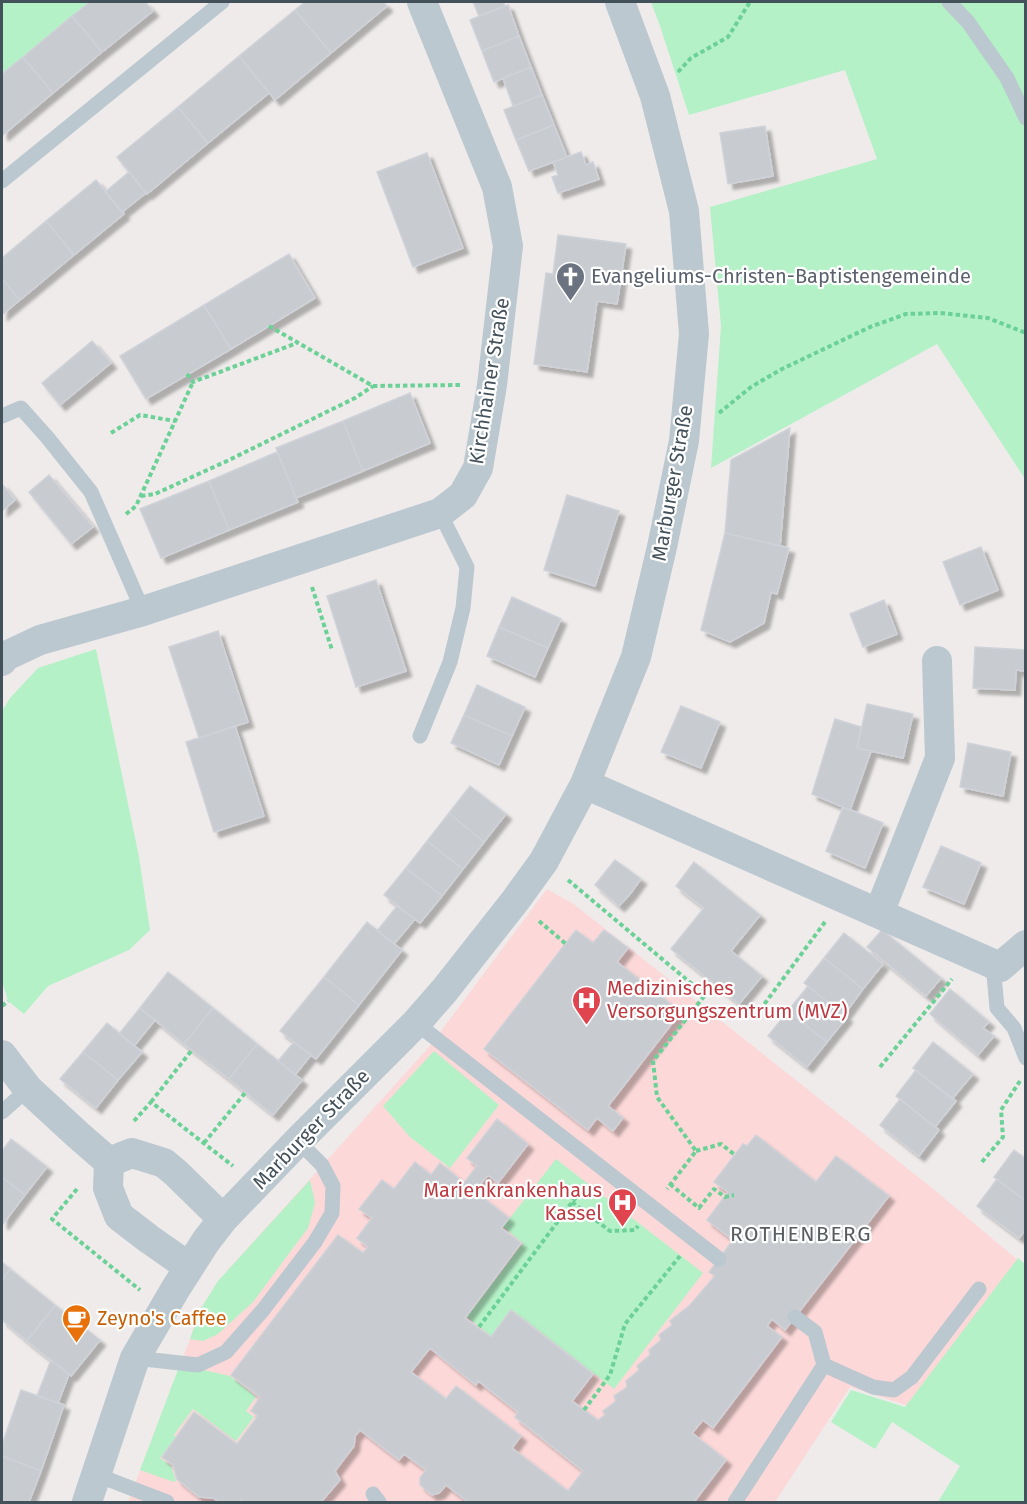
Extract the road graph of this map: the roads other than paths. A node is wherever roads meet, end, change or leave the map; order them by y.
1 (222, 2) edge
2 (422, 2) edge
3 (620, 2) edge
4 (949, 2) edge
5 (1026, 118) edge
6 (2, 181) edge
7 (2, 416) edge
8 (440, 513) junction
9 (143, 611) junction
10 (3, 656) edge
11 (937, 661) dead end
12 (420, 736) dead end
13 (585, 784) junction
14 (879, 913) junction
15 (1026, 945) edge
16 (981, 959) junction
17 (416, 1023) junction
18 (2, 1055) edge
19 (1026, 1058) edge
20 (28, 1089) junction
21 (2, 1112) edge
22 (298, 1141) junction
23 (106, 1159) junction
24 (223, 1219) junction
25 (719, 1259) dead end
26 (189, 1267) junction
27 (979, 1288) dead end
28 (795, 1317) dead end
29 (135, 1358) junction
30 (824, 1365) junction
31 (97, 1474) junction
32 (87, 1503) edge
33 (168, 1503) edge
34 (735, 1503) edge

1 - 6 lane
2 - 8 street, Kirchhainer Straße
3 - 13 street, Marburger Straße
4 - 5 lane
7 - 9 lane
8 - 9 street, Kirchhainer Straße
8 - 12 lane
9 - 10 street, Kirchhainer Straße
11 - 14 street
13 - 14 street
13 - 17 street, Marburger Straße
14 - 16 street
15 - 16 street
16 - 19 lane
17 - 22 street, Marburger Straße
17 - 25 lane
18 - 20 street
20 - 21 lane
20 - 23 street
22 - 24 street, Marburger Straße
22 - 29 lane
23 - 24 street
23 - 26 street
24 - 26 street, Marburger Straße
26 - 29 street, Marburger Straße
27 - 30 lane
28 - 30 lane
29 - 31 street, Marburger Straße
30 - 34 lane
31 - 32 street, Marburger Straße
31 - 33 lane

